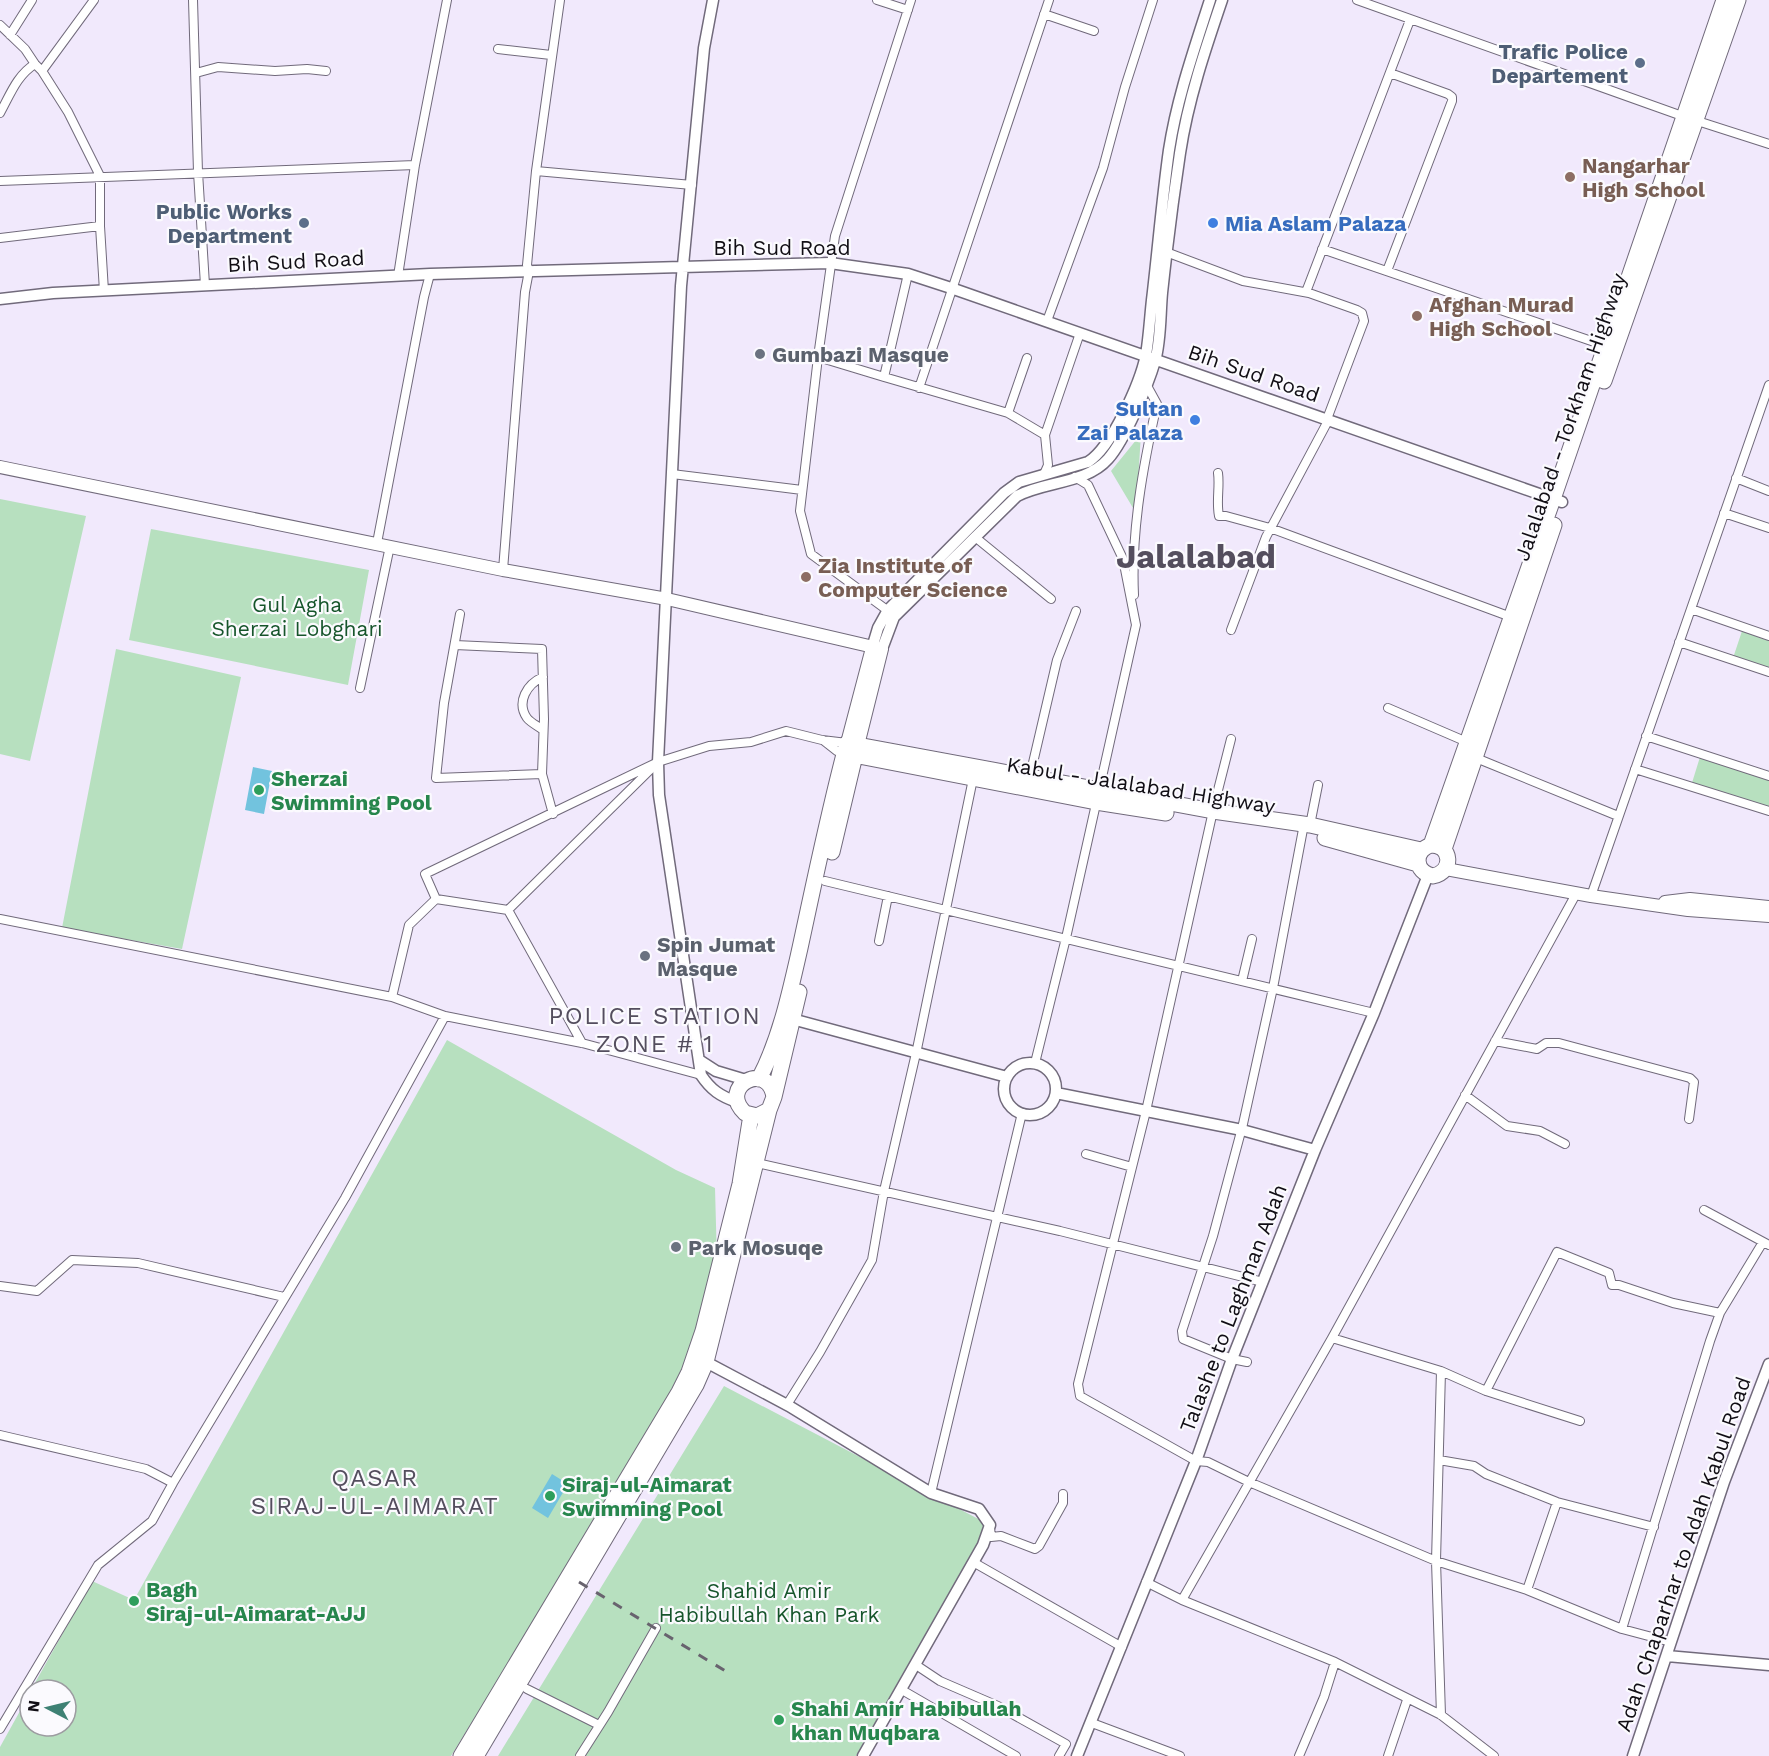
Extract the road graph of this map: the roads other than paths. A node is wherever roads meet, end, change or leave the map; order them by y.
1 (32, 0) edge
2 (94, 0) edge
3 (193, 0) edge
4 (447, 0) edge
5 (560, 0) edge
6 (713, 0) edge
7 (877, 0) edge
8 (911, 0) edge
9 (1048, 0) edge
10 (1153, 0) edge
11 (1210, 0) edge
12 (1222, 0) edge
13 (1357, 0) edge
14 (1724, 0) edge
15 (1738, 0) edge
16 (908, 10) junction
17 (1044, 14) junction
18 (1410, 20) junction
19 (0, 25) edge
20 (1094, 31) dead end
21 (10, 35) junction
22 (498, 49) dead end
23 (551, 55) junction
24 (34, 64) junction
25 (42, 71) junction
26 (326, 71) dead end
27 (196, 73) junction
28 (1390, 73) junction
29 (0, 113) edge
30 (1690, 119) junction
31 (1769, 144) edge
32 (415, 165) junction
33 (536, 171) junction
34 (198, 172) junction
35 (100, 176) junction
36 (0, 181) edge
37 (692, 185) junction
38 (100, 226) junction
39 (0, 238) edge
40 (1322, 249) junction
41 (1167, 252) junction
42 (830, 263) junction
43 (682, 268) junction
44 (1388, 271) junction
45 (529, 272) junction
46 (430, 274) junction
47 (908, 274) junction
48 (398, 276) junction
49 (206, 285) junction
50 (951, 288) junction
51 (104, 291) junction
52 (1308, 293) junction
53 (0, 299) edge
54 (1047, 321) junction
55 (1080, 333) junction
56 (1611, 347) junction
57 (818, 357) junction
58 (1027, 358) dead end
59 (1151, 358) junction
60 (884, 377) junction
61 (1146, 384) junction
62 (1769, 385) edge
63 (919, 388) junction
64 (1008, 413) junction
65 (1329, 419) junction
66 (1045, 435) junction
67 (0, 466) edge
68 (1218, 472) dead end
69 (1073, 473) junction
70 (672, 474) junction
71 (1044, 474) junction
72 (1736, 478) junction
73 (802, 490) junction
74 (1769, 491) edge
75 (1557, 501) junction
76 (1724, 513) junction
77 (1270, 528) junction
78 (1769, 528) edge
79 (975, 537) junction
80 (377, 543) junction
81 (390, 546) junction
82 (503, 570) junction
83 (667, 599) junction
84 (1051, 599) dead end
85 (1690, 609) junction
86 (1076, 611) dead end
87 (460, 614) dead end
88 (891, 614) junction
89 (1511, 617) junction
90 (1136, 624) junction
91 (1231, 630) dead end
92 (1769, 636) edge
93 (1679, 642) junction
94 (455, 645) junction
95 (877, 649) junction
96 (1769, 672) edge
97 (543, 677) junction
98 (360, 688) dead end
99 (1388, 708) dead end
100 (543, 730) junction
101 (1646, 736) junction
102 (1232, 739) dead end
103 (1467, 742) junction
104 (851, 749) junction
105 (1476, 758) junction
106 (658, 762) junction
107 (1635, 769) junction
108 (974, 773) junction
109 (542, 774) junction
110 (1769, 776) edge
111 (1034, 778) junction
112 (1318, 785) dead end
113 (1097, 797) junction
114 (1769, 811) edge
115 (553, 814) junction
116 (1212, 815) junction
117 (1618, 816) junction
118 (1306, 827) junction
119 (1429, 856) junction
120 (1446, 869) joint
121 (825, 881) junction
122 (1576, 894) junction
123 (888, 896) junction
124 (1591, 896) junction
125 (436, 899) junction
126 (1652, 903) junction
127 (1769, 907) edge
128 (508, 910) junction
129 (947, 910) junction
130 (1769, 916) edge
131 (0, 919) edge
132 (1066, 938) junction
133 (1252, 939) dead end
134 (879, 941) dead end
135 (1180, 966) junction
136 (1242, 981) junction
137 (1273, 988) junction
138 (393, 997) junction
139 (1374, 1013) junction
140 (445, 1016) junction
141 (792, 1019) junction
142 (1495, 1041) junction
143 (582, 1043) junction
144 (916, 1052) junction
145 (699, 1060) junction
146 (1035, 1063) junction
147 (701, 1075) junction
148 (1007, 1077) junction
149 (753, 1079) junction
150 (1056, 1093) junction
151 (1466, 1095) junction
152 (737, 1102) junction
153 (771, 1104) junction
154 (1146, 1111) junction
155 (1022, 1113) junction
156 (751, 1115) junction
157 (1689, 1119) dead end
158 (1242, 1130) junction
159 (1565, 1144) dead end
160 (1315, 1150) junction
161 (1086, 1154) dead end
162 (757, 1163) junction
163 (1132, 1167) junction
164 (885, 1191) junction
165 (1704, 1210) dead end
166 (998, 1217) junction
167 (1766, 1243) edge
168 (1112, 1244) junction
169 (1202, 1267) junction
170 (1263, 1282) junction
171 (0, 1286) edge
172 (284, 1297) junction
173 (1720, 1313) junction
174 (1332, 1338) junction
175 (1232, 1359) junction
176 (706, 1362) junction
177 (1247, 1362) dead end
178 (1769, 1364) edge
179 (1441, 1371) junction
180 (1486, 1390) junction
181 (789, 1406) junction
182 (1580, 1421) dead end
183 (0, 1435) edge
184 (1439, 1460) junction
185 (1196, 1461) junction
186 (172, 1482) junction
187 (1249, 1482) junction
188 (931, 1493) junction
189 (1063, 1494) dead end
190 (1557, 1502) junction
191 (990, 1525) junction
192 (1654, 1527) junction
193 (1436, 1561) junction
194 (973, 1562) junction
195 (1146, 1582) junction
196 (1527, 1590) junction
197 (1182, 1600) junction
198 (656, 1628) dead end
199 (1622, 1629) junction
200 (1671, 1642) junction
201 (1122, 1647) junction
202 (1667, 1656) junction
203 (1335, 1662) junction
204 (916, 1665) junction
205 (1769, 1665) edge
206 (527, 1689) dead end
207 (902, 1690) junction
208 (1407, 1700) junction
209 (1441, 1715) junction
210 (1092, 1723) junction
211 (599, 1725) junction
212 (0, 1728) edge
213 (461, 1756) edge
214 (476, 1756) edge
215 (580, 1756) edge
216 (863, 1756) edge
217 (1016, 1756) edge
218 (1059, 1756) edge
219 (1077, 1756) edge
220 (1180, 1756) edge
221 (1299, 1756) edge
222 (1388, 1756) edge
223 (1494, 1756) edge
224 (1633, 1756) edge

1 - 21 street
2 - 25 street
3 - 27 street
4 - 32 street
5 - 23 street
6 - 37 main road
7 - 16 street
8 - 16 street
9 - 17 street
10 - 54 street
11 - 59 main road
12 - 41 main road
13 - 18 street
14 - 30 highway, Jalalabad - Torkham Highway
15 - 30 highway, Jalalabad - Torkham Highway
16 - 42 street
17 - 20 street
17 - 50 street
18 - 28 street
18 - 30 street
19 - 21 street
21 - 24 street
22 - 23 street
23 - 33 street
24 - 25 street
24 - 29 street
25 - 35 street
26 - 27 street
27 - 34 street
28 - 40 street
28 - 44 street
30 - 31 street
30 - 56 highway, Jalalabad - Torkham Highway
32 - 34 street
32 - 48 street
33 - 37 street
33 - 45 street
34 - 35 street
34 - 49 street
35 - 36 street
35 - 38 street
37 - 43 main road
38 - 39 street
38 - 51 street
40 - 44 street
40 - 52 street
41 - 52 street
41 - 59 main road
42 - 43 main road, Bih Sud Road
42 - 47 main road, Bih Sud Road
42 - 57 street
43 - 45 main road, Bih Sud Road
43 - 70 main road
44 - 56 street
45 - 46 main road, Bih Sud Road
45 - 82 street
46 - 48 main road, Bih Sud Road
46 - 80 street
47 - 50 main road, Bih Sud Road
47 - 60 street
48 - 49 main road, Bih Sud Road
49 - 51 main road, Bih Sud Road
50 - 54 main road, Bih Sud Road
50 - 63 street
51 - 53 main road, Bih Sud Road
52 - 65 street
54 - 55 main road, Bih Sud Road
55 - 59 main road, Bih Sud Road
55 - 66 street
56 - 75 highway, Jalalabad - Torkham Highway
57 - 60 street
57 - 73 street
58 - 64 street
59 - 61 main road
59 - 65 main road, Bih Sud Road
59 - 69 main road
60 - 63 street
61 - 69 main road
61 - 90 street
62 - 72 street
63 - 64 street
64 - 66 street
65 - 75 main road, Bih Sud Road
65 - 77 street
66 - 71 street
67 - 80 main road
68 - 77 street
69 - 71 main road
69 - 79 main road
69 - 90 street
70 - 73 street
70 - 83 main road
71 - 88 main road
72 - 74 street
72 - 76 street
73 - 88 street
75 - 89 highway, Jalalabad - Torkham Highway
75 - 105 highway, Jalalabad - Torkham Highway
76 - 78 street
76 - 85 street
77 - 89 street
77 - 91 street
79 - 84 street
79 - 88 main road
80 - 81 main road
81 - 82 main road
81 - 98 street
82 - 83 main road
83 - 95 main road
83 - 106 main road
85 - 92 street
85 - 93 street
86 - 111 street
87 - 94 street
88 - 95 main road
89 - 103 highway, Jalalabad - Torkham Highway
90 - 113 street
93 - 96 street
93 - 101 street
94 - 97 street
94 - 109 street
95 - 104 main road
97 - 100 street
97 - 100 street
99 - 103 street
100 - 109 street
101 - 107 street
101 - 110 street
102 - 116 street
103 - 119 highway, Jalalabad - Torkham Highway
104 - 106 street
104 - 108 highway, Kabul - Jalalabad Highway
104 - 121 highway
104 - 149 highway
105 - 117 street
105 - 119 highway, Jalalabad - Torkham Highway
106 - 115 street
106 - 128 street
106 - 145 main road
107 - 114 street
107 - 117 street
108 - 111 highway, Kabul - Jalalabad Highway
108 - 113 highway, Kabul - Jalalabad Highway
108 - 129 street
109 - 115 street
111 - 113 highway, Kabul - Jalalabad Highway
112 - 118 street
113 - 116 highway, Kabul - Jalalabad Highway
113 - 132 street
115 - 125 street
116 - 118 highway, Kabul - Jalalabad Highway
116 - 135 street
117 - 124 street
118 - 119 highway, Kabul - Jalalabad Highway
118 - 137 street
119 - 120 highway
119 - 139 main road, Talashe to Laghman Adah
120 - 122 main road
121 - 123 street
121 - 141 highway
122 - 124 main road
122 - 142 street
123 - 129 street
123 - 134 street
124 - 126 main road
125 - 128 street
125 - 138 street
126 - 127 main road
126 - 130 main road
128 - 143 street
129 - 132 street
129 - 144 street
131 - 138 street
132 - 135 street
132 - 146 street
133 - 136 street
135 - 136 street
135 - 154 street
136 - 137 street
137 - 139 street
137 - 158 street
138 - 140 street
139 - 160 main road, Talashe to Laghman Adah
140 - 143 street
140 - 172 street
141 - 144 main road
141 - 153 highway
142 - 151 street
142 - 157 street
143 - 147 street
144 - 148 main road
144 - 164 street
145 - 147 main road
145 - 149 main road
146 - 148 main road
146 - 150 main road
147 - 152 main road
148 - 155 main road
149 - 152 highway
149 - 153 highway
150 - 154 main road
150 - 155 main road
151 - 159 street
151 - 174 street
152 - 156 highway
153 - 156 highway
153 - 162 highway
154 - 158 main road
154 - 163 street
155 - 166 street
156 - 213 highway
158 - 160 main road
158 - 169 street
160 - 170 main road, Talashe to Laghman Adah
161 - 163 street
162 - 164 street
162 - 176 highway
163 - 168 street
164 - 166 street
164 - 181 street
165 - 167 street
166 - 168 street
166 - 188 street
167 - 173 street
168 - 169 street
168 - 185 street
169 - 170 street
169 - 175 street
170 - 175 main road, Talashe to Laghman Adah
171 - 172 street
172 - 186 street
173 - 180 street
173 - 192 street
174 - 179 street
174 - 187 street
175 - 177 street
175 - 185 main road, Talashe to Laghman Adah
176 - 181 main road
176 - 214 highway
178 - 200 main road, Adah Chaparhar to Adah Kabul Road
179 - 180 street
179 - 184 street
180 - 182 street
181 - 188 main road
183 - 186 street
184 - 190 street
184 - 193 street
185 - 187 street
185 - 195 main road, Talashe to Laghman Adah
186 - 212 street
187 - 193 street
187 - 197 street
188 - 191 main road
189 - 191 street
190 - 192 street
190 - 196 street
191 - 194 main road
192 - 199 street
193 - 196 street
193 - 209 street
194 - 201 street
194 - 204 main road
195 - 197 street
195 - 201 main road, Talashe to Laghman Adah
196 - 199 street
197 - 203 street
198 - 211 street
199 - 200 street
200 - 202 main road, Adah Chaparhar to Adah Kabul Road
201 - 210 main road, Talashe to Laghman Adah
202 - 205 main road
202 - 224 main road, Adah Chaparhar to Adah Kabul Road
203 - 208 street
203 - 221 street
204 - 207 main road
204 - 218 street
206 - 211 street
207 - 216 main road
207 - 217 street
208 - 209 street
208 - 222 street
209 - 223 street
210 - 219 main road, Talashe to Laghman Adah
210 - 220 street
211 - 215 street

